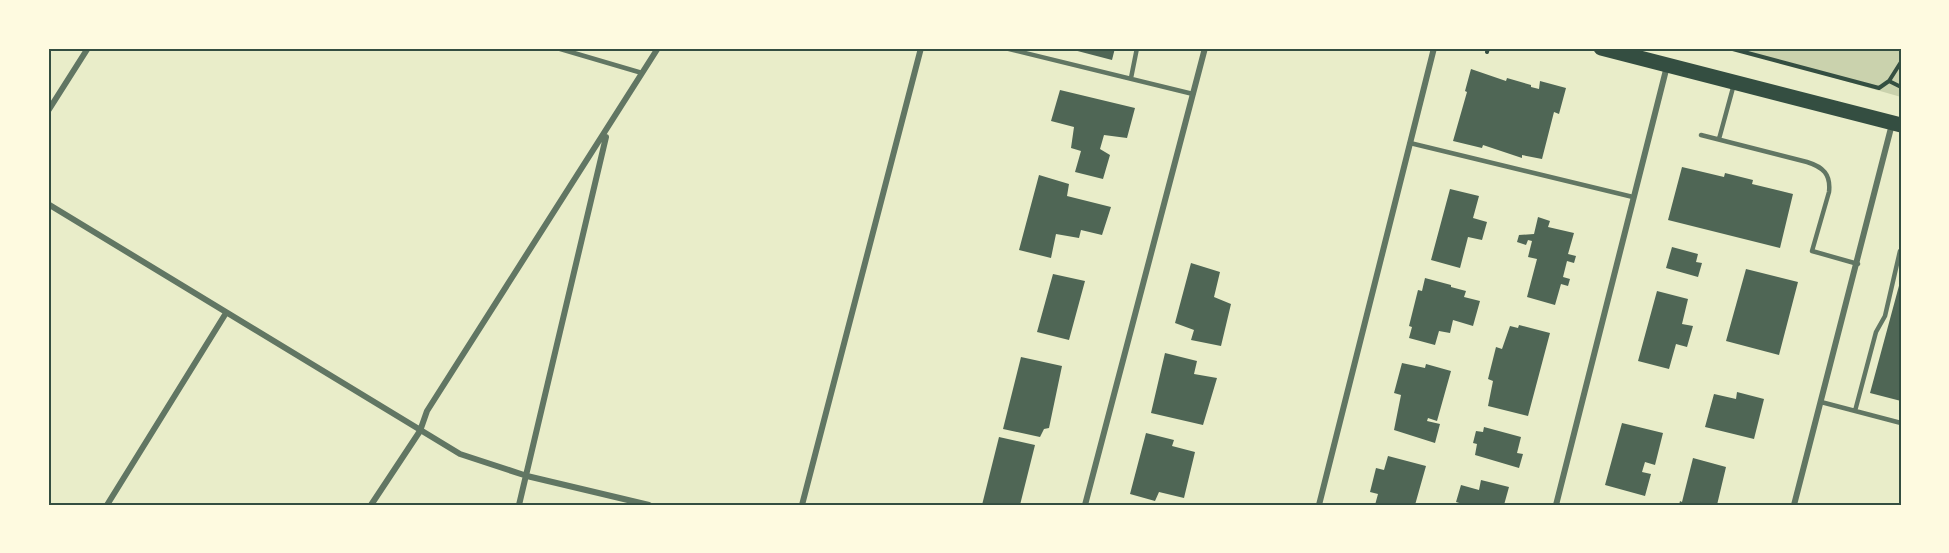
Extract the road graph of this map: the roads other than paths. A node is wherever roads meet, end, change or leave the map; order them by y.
1 (88, 48) edge
2 (557, 48) edge
3 (658, 48) edge
4 (921, 48) edge
5 (1005, 48) edge
6 (1137, 48) edge
7 (1205, 48) edge
8 (1434, 48) edge
9 (1601, 48) edge
10 (1668, 66) junction
11 (642, 73) junction
12 (1131, 78) junction
13 (1735, 83) junction
14 (1193, 94) junction
15 (48, 111) edge
16 (1898, 122) edge
17 (607, 130) junction
18 (1701, 135) dead end
19 (1719, 139) junction
20 (1410, 143) junction
21 (1633, 197) junction
22 (48, 204) edge
23 (1900, 251) edge
24 (1858, 264) junction
25 (226, 313) junction
26 (1821, 402) junction
27 (1855, 411) junction
28 (1901, 423) edge
29 (420, 430) junction
30 (527, 476) junction
31 (107, 505) edge
32 (371, 505) edge
33 (519, 505) edge
34 (649, 505) edge
35 (802, 505) edge
36 (1085, 505) edge
37 (1319, 505) edge
38 (1556, 505) edge
39 (1794, 505) edge

1 - 15 street
2 - 11 lane
3 - 11 street
4 - 35 street
5 - 12 lane
6 - 12 lane
7 - 14 street
8 - 20 street
9 - 10 main road
10 - 13 main road
10 - 21 street
11 - 17 street
12 - 14 lane
13 - 16 main road
13 - 19 lane
14 - 36 street
16 - 24 street
17 - 29 street
17 - 30 street
18 - 19 lane
19 - 24 lane
20 - 21 lane
20 - 37 street
21 - 38 street
22 - 25 street
23 - 27 lane
24 - 26 street
25 - 29 street
25 - 31 street
26 - 27 lane
26 - 39 street
27 - 28 lane
29 - 30 street
29 - 32 street
30 - 33 street
30 - 34 street

